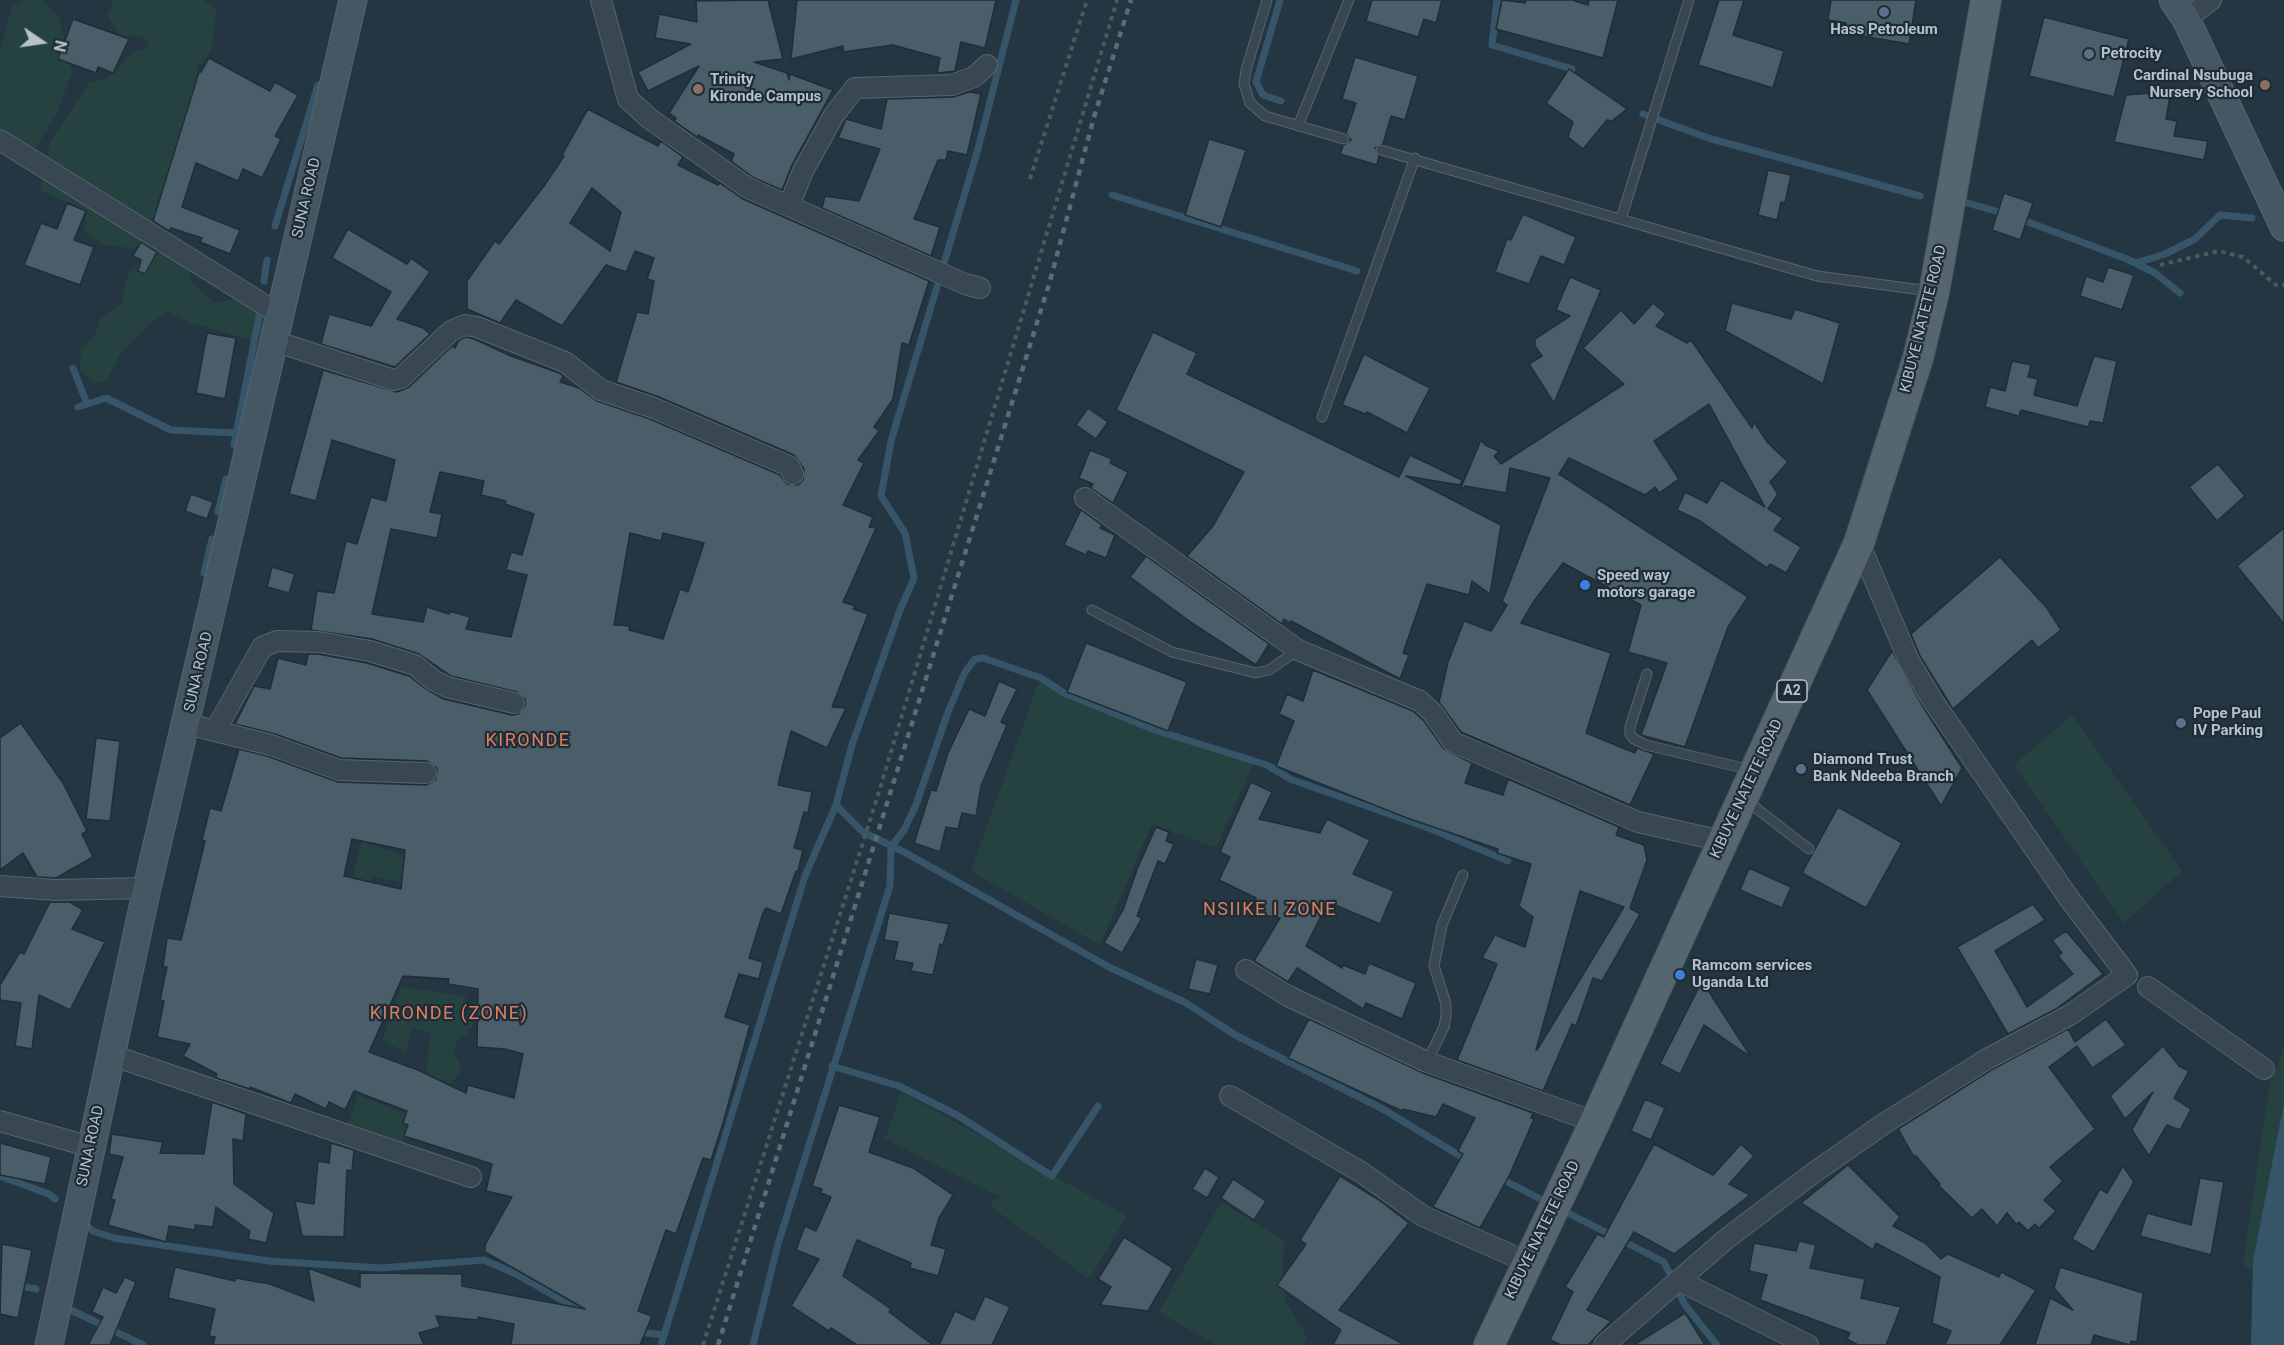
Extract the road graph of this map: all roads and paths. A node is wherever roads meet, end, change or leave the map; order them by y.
1 (353, 0) edge
2 (601, 0) edge
3 (1087, 0) edge
4 (1117, 0) edge
5 (1267, 0) edge
6 (1348, 0) edge
7 (1689, 0) edge
8 (1986, 0) edge
9 (2211, 0) edge
10 (2179, 9) edge
11 (987, 65) dead end
12 (1298, 126) junction
13 (1344, 139) dead end
14 (0, 140) edge
15 (1381, 150) dead end
16 (1414, 158) junction
17 (1030, 179) dead end
18 (789, 206) junction
19 (1621, 219) junction
20 (2284, 227) edge
21 (2160, 265) dead end
22 (2284, 285) edge
23 (980, 288) dead end
24 (1934, 292) junction
25 (279, 314) junction
26 (274, 341) junction
27 (1322, 417) dead end
28 (793, 474) dead end
29 (1085, 498) dead end
30 (1859, 543) junction
31 (1092, 610) dead end
32 (1298, 650) junction
33 (1647, 674) dead end
34 (514, 703) dead end
35 (187, 724) junction
36 (215, 731) junction
37 (1756, 771) junction
38 (426, 773) dead end
39 (1743, 798) junction
40 (1722, 841) junction
41 (1809, 849) dead end
42 (1463, 875) dead end
43 (0, 886) edge
44 (147, 888) junction
45 (1245, 970) dead end
46 (2148, 987) dead end
47 (111, 1055) junction
48 (1426, 1062) junction
49 (2264, 1069) dead end
50 (1230, 1096) dead end
51 (0, 1120) edge
52 (1595, 1122) junction
53 (91, 1147) junction
54 (471, 1177) dead end
55 (1527, 1262) junction
56 (1678, 1280) junction
57 (49, 1345) edge
58 (703, 1345) edge
59 (1489, 1345) edge
60 (1604, 1345) edge
61 (1808, 1345) edge

1 - 25 street, SUNA ROAD
2 - 18 street
3 - 17 path
4 - 58 path
5 - 12 lane
6 - 12 lane
7 - 19 lane
8 - 24 main road, KIBUYE NATETE ROAD / A2
9 - 10 street
10 - 20 street
11 - 18 street
12 - 13 lane
14 - 25 street
15 - 16 lane
16 - 19 lane
16 - 27 lane
18 - 23 street
19 - 24 lane
21 - 22 path
24 - 30 main road, KIBUYE NATETE ROAD / A2
25 - 26 street, SUNA ROAD
26 - 28 street
26 - 35 street, SUNA ROAD
29 - 32 street
30 - 37 main road, KIBUYE NATETE ROAD / A2
30 - 56 street
31 - 32 lane
32 - 40 street
33 - 37 lane
34 - 36 street
35 - 36 street
35 - 44 street, SUNA ROAD
36 - 38 street
37 - 39 main road, KIBUYE NATETE ROAD / A2
39 - 40 main road, KIBUYE NATETE ROAD / A2
39 - 41 lane
40 - 52 main road, KIBUYE NATETE ROAD / A2
42 - 48 lane
43 - 44 street
44 - 47 street, SUNA ROAD
45 - 48 street
46 - 49 street
47 - 53 street, SUNA ROAD
47 - 54 street
48 - 52 street
50 - 55 street
51 - 53 street
52 - 55 main road, KIBUYE NATETE ROAD / A2
53 - 57 street, SUNA ROAD
55 - 59 main road, KIBUYE NATETE ROAD / A2
56 - 60 street
56 - 61 street

